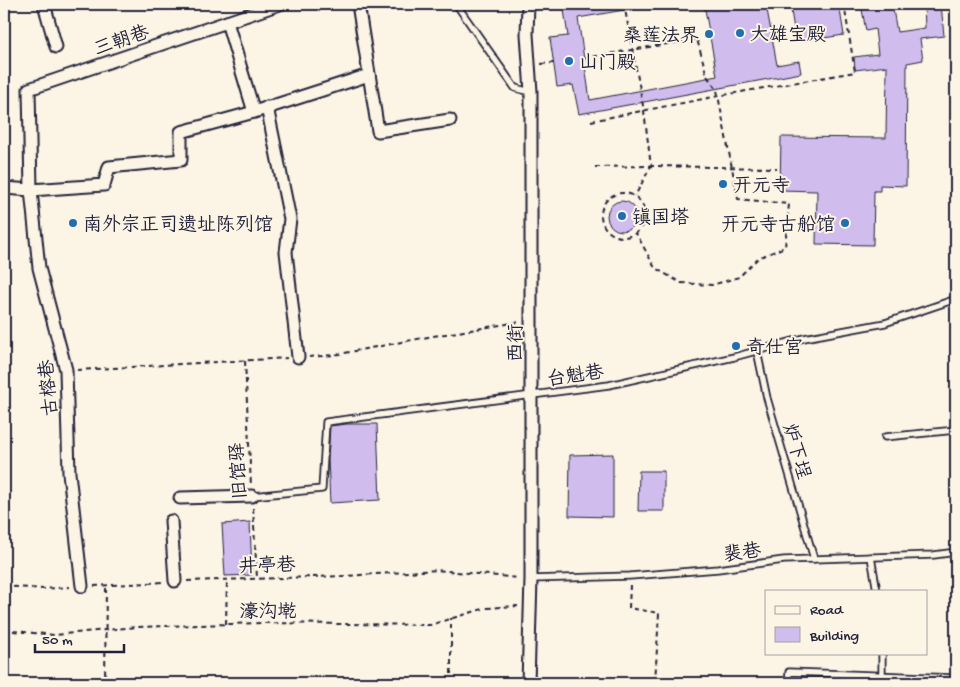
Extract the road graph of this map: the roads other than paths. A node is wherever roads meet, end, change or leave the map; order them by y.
1 (44, 4) edge
2 (280, 4) edge
3 (358, 4) edge
4 (456, 4) edge
5 (528, 4) edge
6 (227, 22) junction
7 (56, 47) dead end
8 (369, 75) junction
9 (29, 89) joint
10 (531, 92) junction
11 (267, 108) junction
12 (254, 112) junction
13 (450, 120) dead end
14 (4, 188) edge
15 (31, 190) junction
16 (956, 299) edge
17 (757, 351) junction
18 (298, 357) dead end
19 (531, 394) junction
20 (956, 430) edge
21 (885, 437) dead end
22 (252, 496) joint
23 (180, 498) dead end
24 (171, 521) dead end
25 (956, 552) edge
26 (871, 556) junction
27 (814, 559) junction
28 (531, 579) junction
29 (175, 582) road end
30 (82, 586) road end
31 (877, 590) edge
32 (882, 654) edge
33 (882, 675) junction
34 (956, 678) edge
35 (528, 683) edge
36 (788, 683) edge

1 - 7 street
2 - 6 street, 三朝巷
3 - 8 street
4 - 10 lane
5 - 10 street, 西街
6 - 9 street, 三朝巷
6 - 12 street
8 - 11 street
8 - 13 street
9 - 15 street, 古榕巷
10 - 19 street, 西街
11 - 12 street
11 - 18 street
12 - 15 street
14 - 15 street
15 - 30 street, 古榕巷
16 - 17 lane, 台魁巷
17 - 19 lane, 台魁巷
17 - 27 lane, 炉下埕
19 - 22 lane, 台魁巷
19 - 28 street, 西街
20 - 21 lane
22 - 23 street
24 - 29 street
25 - 26 lane, 裴巷
26 - 27 lane, 裴巷
26 - 31 lane
27 - 28 lane, 裴巷
28 - 35 street, 西街
32 - 33 lane
33 - 34 lane
33 - 36 lane

